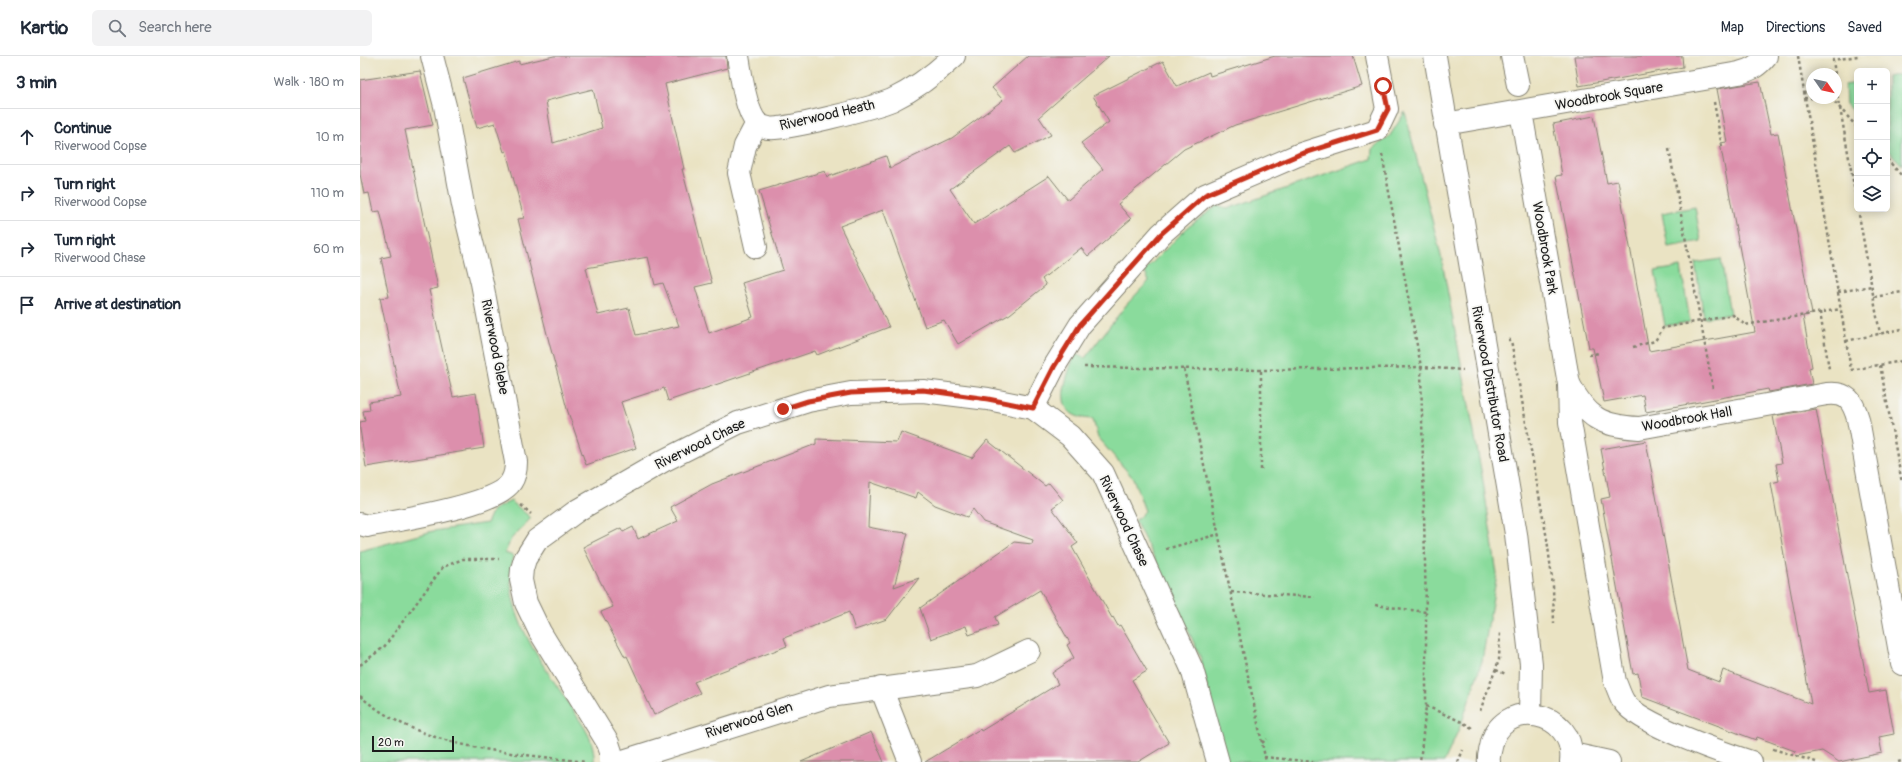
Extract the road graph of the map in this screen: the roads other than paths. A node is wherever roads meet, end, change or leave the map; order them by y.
1 (432, 56) edge
2 (738, 56) edge
3 (954, 56) edge
4 (1377, 56) edge
5 (1435, 56) edge
6 (1512, 56) edge
7 (1766, 56) edge
8 (1518, 85) dead end
9 (1521, 112) junction
10 (757, 123) junction
11 (1445, 124) junction
12 (756, 247) dead end
13 (1569, 384) junction
14 (1033, 408) junction
15 (360, 524) edge
16 (1029, 651) dead end
17 (1902, 664) edge
18 (881, 688) junction
19 (1530, 714) junction
20 (1572, 758) edge
21 (611, 762) edge
22 (620, 762) edge
23 (910, 762) edge
24 (1218, 762) edge
25 (1489, 762) edge
26 (1609, 762) edge
27 (1751, 762) edge

1 - 15 street, Riverwood Glebe
2 - 10 street
3 - 10 street, Riverwood Heath
4 - 14 street
5 - 11 street, Riverwood Distributor Road
6 - 8 street
7 - 9 street, Woodbrook Square
9 - 11 street, Woodbrook Square
9 - 13 street, Woodbrook Park
10 - 12 street
11 - 19 street, Riverwood Distributor Road
13 - 17 street, Woodbrook Hall
13 - 27 street
14 - 21 street, Riverwood Chase
14 - 24 street, Riverwood Chase
16 - 18 street, Riverwood Glen
18 - 22 street, Riverwood Glen
18 - 23 street
19 - 20 street
19 - 25 street
20 - 26 street

